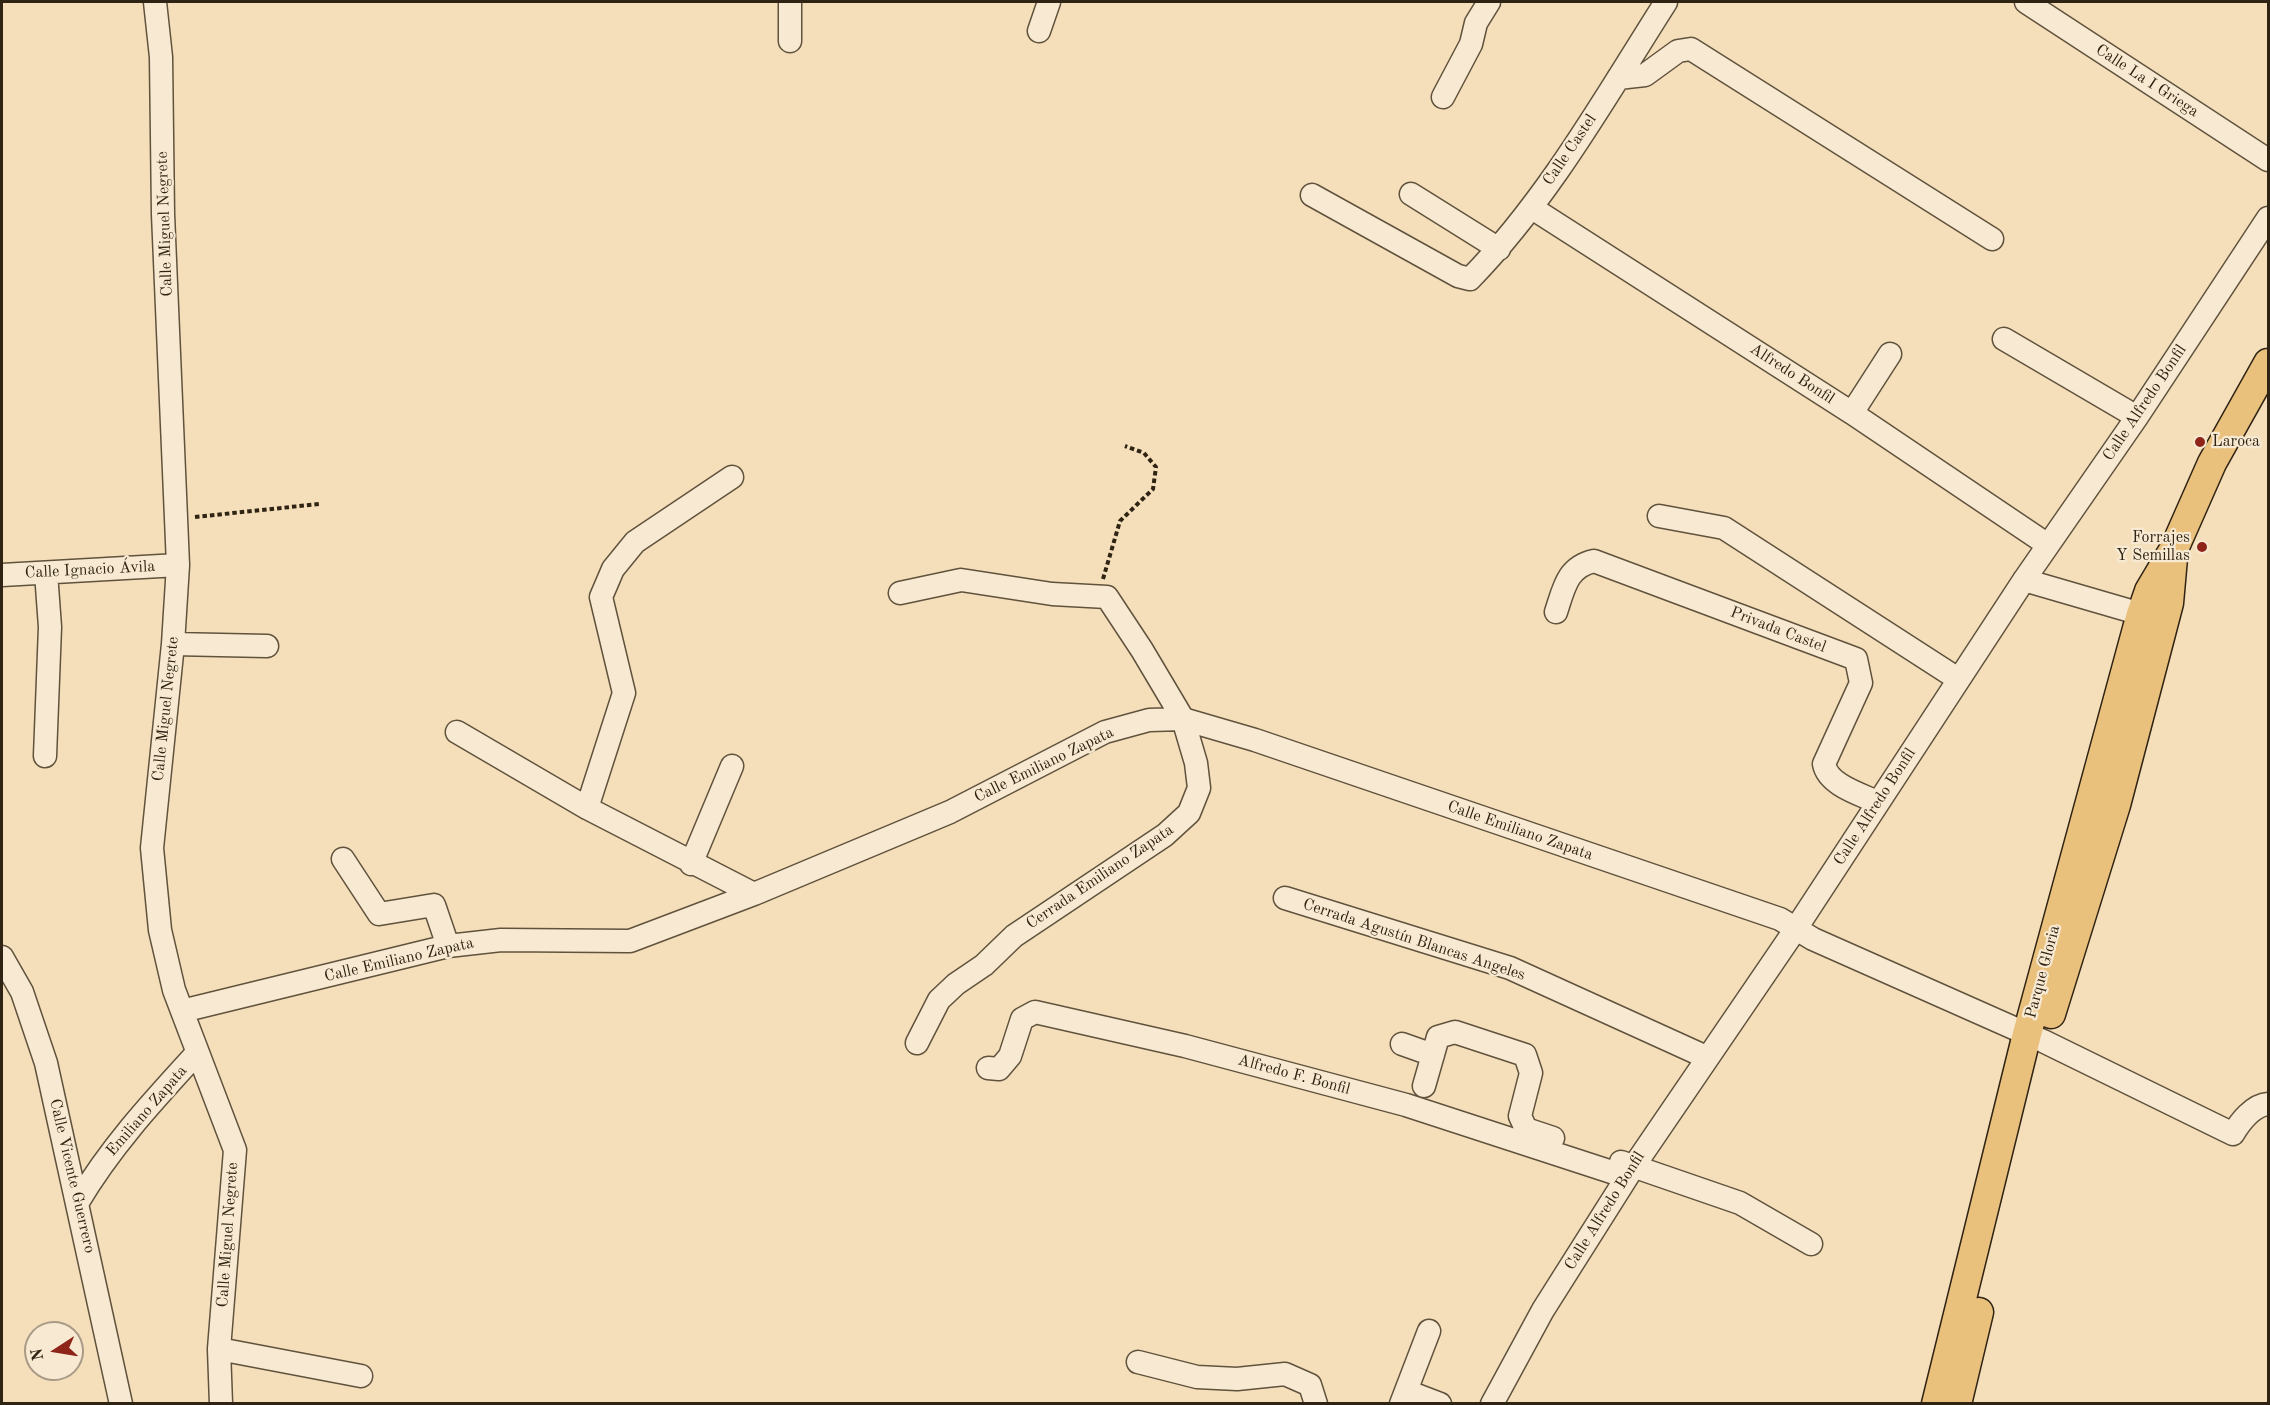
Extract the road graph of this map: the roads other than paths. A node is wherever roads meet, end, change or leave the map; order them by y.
1 (155, 2) edge
2 (790, 2) edge
3 (1049, 2) edge
4 (1489, 2) edge
5 (1666, 2) edge
6 (2026, 2) edge
7 (1039, 31) dead end
8 (790, 41) dead end
9 (1618, 78) junction
10 (1443, 97) dead end
11 (2268, 160) edge
12 (1411, 194) dead end
13 (1312, 195) dead end
14 (1532, 208) junction
15 (2268, 218) edge
16 (1992, 239) dead end
17 (1498, 249) junction
18 (2004, 339) dead end
19 (1890, 354) dead end
20 (2268, 363) edge
21 (1852, 412) junction
22 (2137, 417) junction
23 (732, 477) dead end
24 (1659, 516) dead end
25 (2048, 545) junction
26 (2174, 549) junction
27 (178, 565) junction
28 (46, 573) junction
29 (2, 575) edge
30 (2024, 580) junction
31 (900, 593) dead end
32 (1556, 612) dead end
33 (2141, 614) junction
34 (173, 644) junction
35 (267, 646) dead end
36 (1958, 679) junction
37 (1183, 719) junction
38 (457, 732) dead end
39 (45, 756) dead end
40 (732, 766) dead end
41 (2103, 801) junction
42 (1878, 802) junction
43 (587, 808) junction
44 (343, 859) dead end
45 (691, 864) junction
46 (754, 894) junction
47 (1285, 898) dead end
48 (1795, 930) junction
49 (448, 946) junction
50 (2, 957) edge
51 (182, 1011) junction
52 (2035, 1037) junction
53 (917, 1043) dead end
54 (1402, 1044) dead end
55 (197, 1053) junction
56 (1433, 1055) junction
57 (1706, 1058) junction
58 (988, 1068) dead end
59 (1424, 1086) dead end
60 (2268, 1104) edge
61 (1630, 1172) junction
62 (78, 1202) junction
63 (1811, 1244) dead end
64 (1429, 1331) dead end
65 (219, 1349) junction
66 (1138, 1362) dead end
67 (361, 1376) dead end
68 (1404, 1397) edge
69 (121, 1404) edge
70 (222, 1404) edge
71 (1316, 1404) edge
72 (1440, 1404) edge
73 (1492, 1404) edge
74 (1936, 1404) edge
75 (1957, 1404) edge

1 - 27 street, Calle Miguel Negrete
2 - 8 street
3 - 7 street
4 - 10 street
5 - 9 street, Calle Castel
6 - 11 street, Calle La I Griega
9 - 14 street, Calle Castel
9 - 16 street
12 - 17 street
13 - 17 street, Calle Castel
14 - 17 street, Calle Castel
14 - 21 street, Alfredo Bonfil
15 - 22 street, Calle Alfredo Bonfil
18 - 22 street
19 - 21 street
20 - 26 main road, Parque Gloria
21 - 25 street, Alfredo Bonfil
22 - 25 street, Calle Alfredo Bonfil
23 - 43 street
24 - 36 street
25 - 30 street, Calle Alfredo Bonfil
26 - 33 main road, Parque Gloria
26 - 41 main road, Parque Gloria
27 - 28 street, Calle Ignacio Ávila
27 - 34 street, Calle Miguel Negrete
28 - 29 street, Calle Ignacio Ávila
28 - 39 street
30 - 33 street
30 - 36 street, Calle Alfredo Bonfil
31 - 37 street, Cerrada Emiliano Zapata
32 - 42 street, Privada Castel
33 - 41 main road, Parque Gloria
34 - 35 street
34 - 51 street, Calle Miguel Negrete
36 - 42 street, Calle Alfredo Bonfil
37 - 46 street, Calle Emiliano Zapata
37 - 48 street, Calle Emiliano Zapata
37 - 53 street, Cerrada Emiliano Zapata
38 - 43 street
40 - 45 street
41 - 52 main road, Parque Gloria
42 - 48 street, Calle Alfredo Bonfil
43 - 45 street
44 - 49 street
45 - 46 street
46 - 49 street, Calle Emiliano Zapata
47 - 57 street, Cerrada Agustín Blancas Angeles
48 - 52 street, Calle Emiliano Zapata
48 - 57 street, Calle Alfredo Bonfil
49 - 51 street, Calle Emiliano Zapata
50 - 62 street, Calle Vicente Guerrero
51 - 55 street, Calle Miguel Negrete
52 - 60 street, Calle Emiliano Zapata
52 - 74 main road, Parque Gloria
52 - 75 main road, Parque Gloria
54 - 56 street
55 - 62 street, Emiliano Zapata
55 - 65 street, Calle Miguel Negrete
56 - 59 street
56 - 61 street
57 - 61 street, Calle Alfredo Bonfil
58 - 61 street, Alfredo F. Bonfil
61 - 63 street
61 - 73 street, Calle Alfredo Bonfil
62 - 69 street, Calle Vicente Guerrero
64 - 68 street
65 - 67 street
65 - 70 street, Calle Miguel Negrete
66 - 71 street
68 - 72 street

